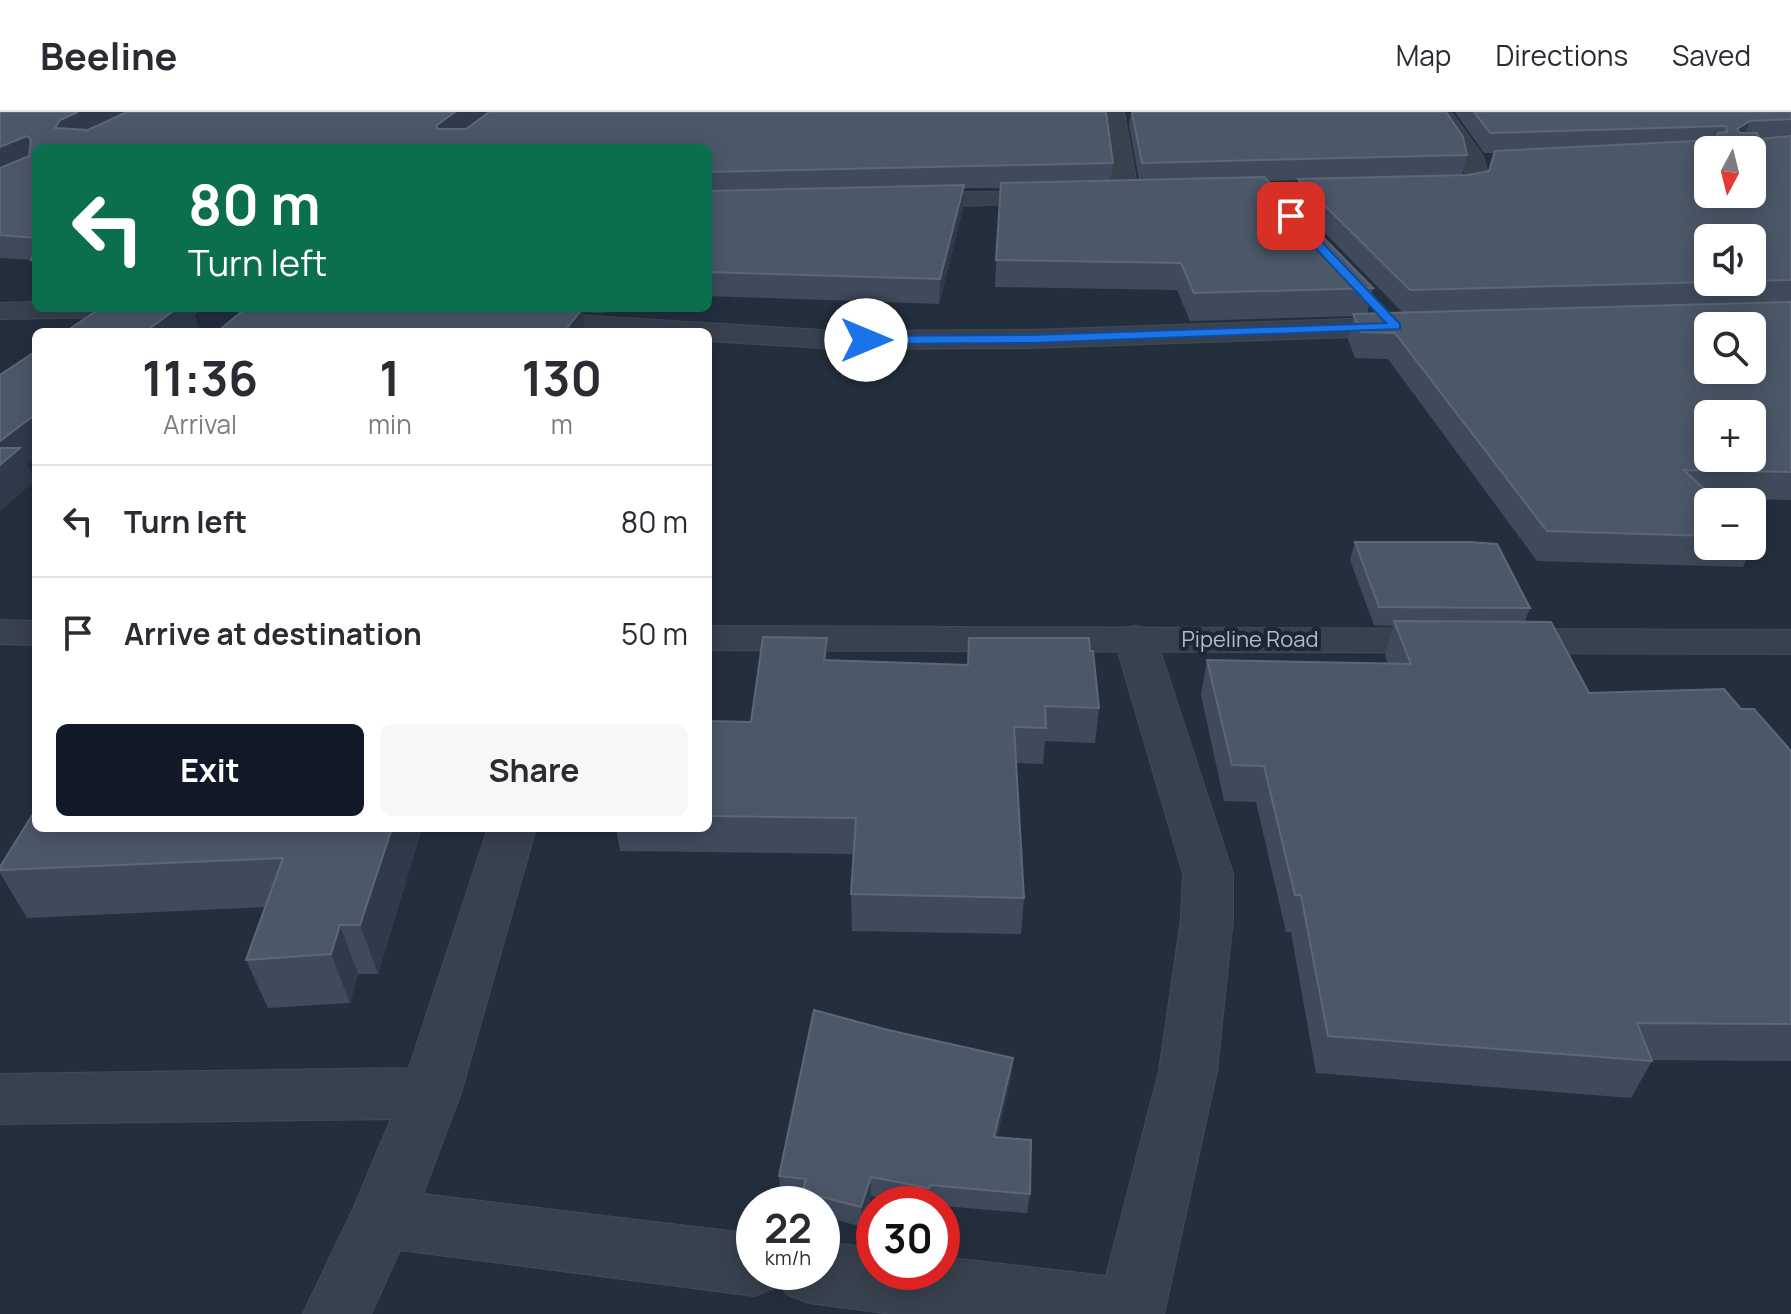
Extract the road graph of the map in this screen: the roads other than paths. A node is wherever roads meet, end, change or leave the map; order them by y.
1 (1114, 112) edge
2 (1441, 112) edge
3 (1403, 189) edge
4 (1374, 190) edge
5 (1270, 194) junction
6 (1193, 195) edge
7 (1152, 196) edge
8 (1080, 197) edge
9 (879, 201) edge
10 (1291, 216) edge
11 (1375, 304) edge
12 (32, 310) edge
13 (0, 311) edge
14 (494, 318) edge
15 (1441, 324) edge
16 (1396, 326) junction
17 (643, 328) edge
18 (712, 332) edge
19 (0, 632) edge
20 (32, 633) edge
21 (712, 638) edge
22 (1135, 638) junction
23 (1787, 647) edge
24 (511, 832) edge
25 (431, 1093) junction
26 (0, 1099) edge
27 (382, 1218) junction
28 (736, 1263) edge
29 (840, 1276) edge
30 (1130, 1313) edge
31 (337, 1314) edge

1 - 7 street
2 - 3 street
4 - 5 street
5 - 6 street
5 - 10 street
8 - 9 street
11 - 16 street
12 - 13 street
14 - 17 street
15 - 16 street
16 - 18 street
19 - 20 street
21 - 22 street, Pipeline Road
22 - 23 street, Pipeline Road
22 - 30 street
24 - 25 street
25 - 26 street
25 - 27 street
27 - 28 street
27 - 31 street
29 - 30 street

